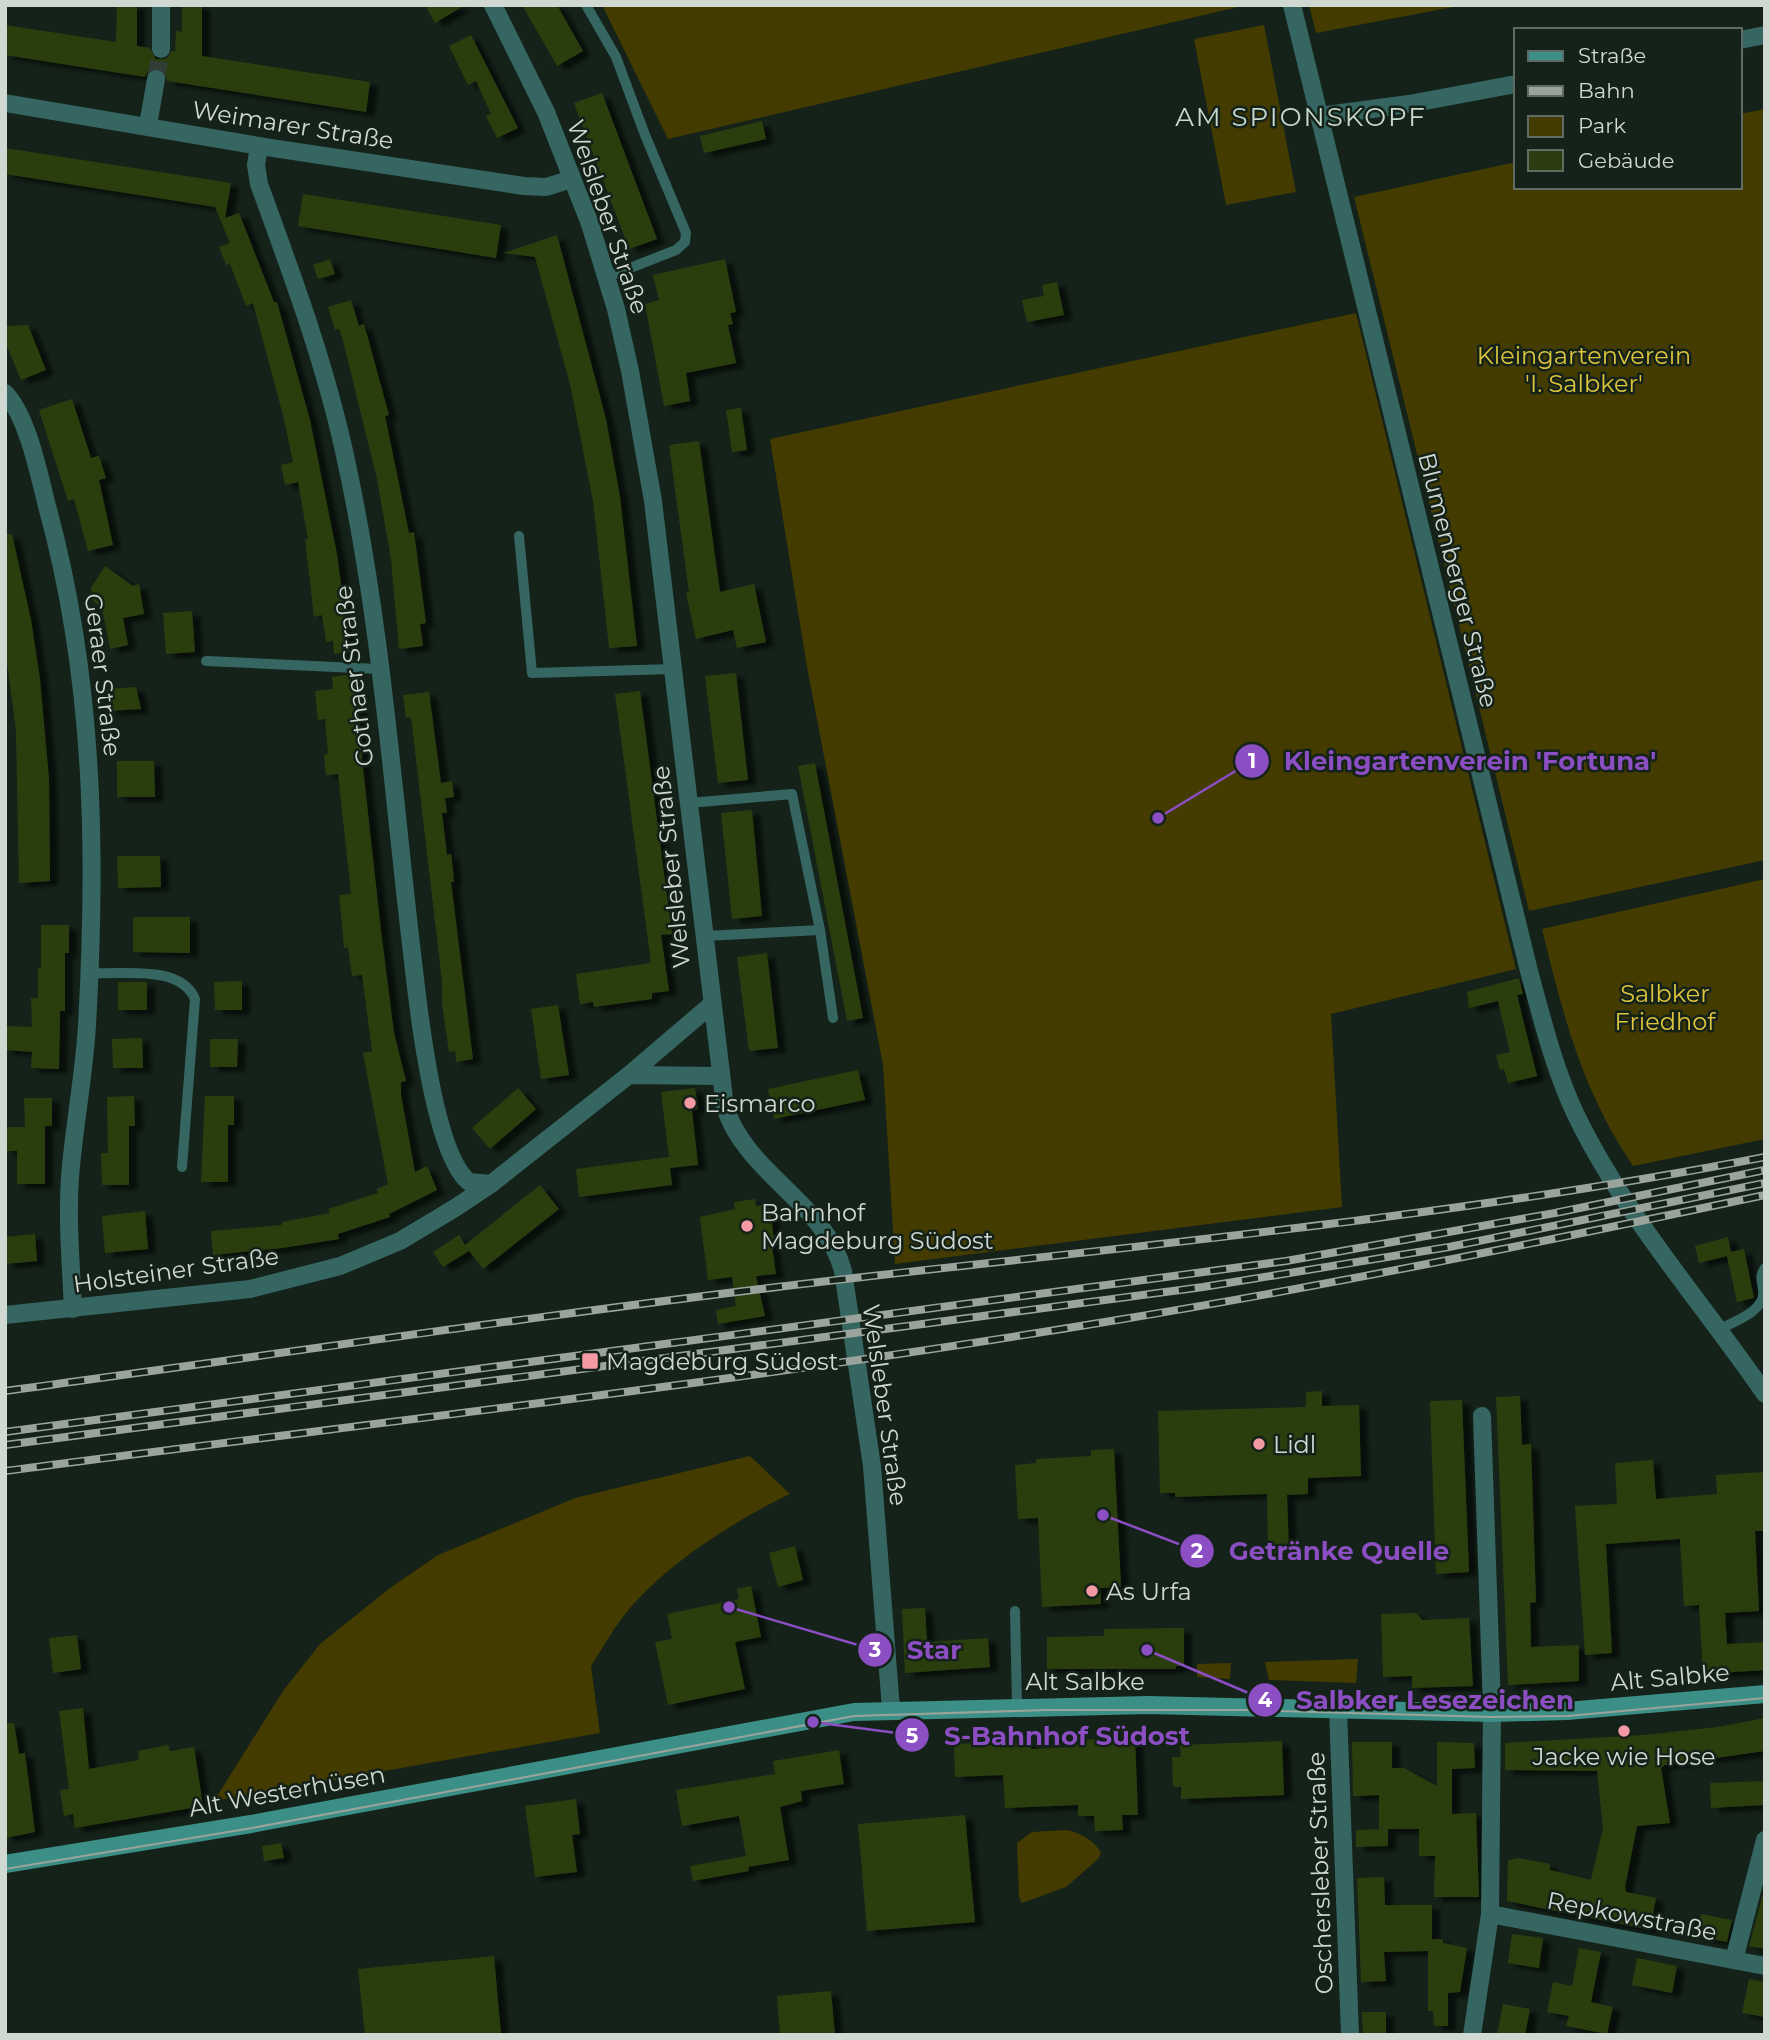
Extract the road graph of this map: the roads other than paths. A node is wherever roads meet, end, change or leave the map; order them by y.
1 (161, 5) edge
2 (493, 5) edge
3 (586, 5) edge
4 (1292, 5) edge
5 (1765, 35) edge
6 (1742, 40) edge
7 (161, 49) tunnel mouth
8 (156, 79) tunnel mouth
9 (1514, 84) edge
10 (5, 103) edge
11 (1319, 116) junction
12 (148, 125) junction
13 (259, 146) junction
14 (572, 179) junction
15 (607, 277) junction
16 (5, 393) edge
17 (519, 536) dead end
18 (206, 662) dead end
19 (674, 668) junction
20 (378, 669) junction
21 (689, 803) junction
22 (820, 930) junction
23 (704, 936) junction
24 (90, 973) junction
25 (711, 1005) junction
26 (833, 1018) dead end
27 (629, 1075) junction
28 (719, 1076) junction
29 (182, 1167) dead end
30 (491, 1184) junction
31 (1765, 1268) edge
32 (73, 1309) junction
33 (5, 1315) edge
34 (1720, 1329) junction
35 (1765, 1394) edge
36 (1482, 1416) dead end
37 (1015, 1611) dead end
38 (1765, 1694) edge
39 (1017, 1706) junction
40 (891, 1709) junction
41 (1338, 1709) junction
42 (1492, 1713) junction
43 (576, 1762) joint
44 (1765, 1840) edge
45 (5, 1864) edge
46 (1490, 1914) junction
47 (1734, 1960) junction
48 (1765, 1966) edge
49 (1350, 2035) edge
50 (1472, 2035) edge

1 - 7 street
2 - 14 street, Welsleber Straße
3 - 15 lane
4 - 11 street, Blumenberger Straße
5 - 6 street
8 - 12 street
9 - 11 street
10 - 12 street, Weimarer Straße
11 - 34 street, Blumenberger Straße
12 - 13 street, Weimarer Straße
13 - 14 street, Weimarer Straße
13 - 20 street, Gothaer Straße
14 - 15 street, Welsleber Straße
15 - 19 street, Welsleber Straße
16 - 24 street, Geraer Straße
17 - 19 lane
18 - 20 lane
19 - 21 street, Welsleber Straße
20 - 30 street, Gothaer Straße
21 - 22 lane
21 - 23 street, Welsleber Straße
22 - 23 lane
22 - 26 lane
23 - 25 street, Welsleber Straße
24 - 29 lane
24 - 32 street, Geraer Straße
25 - 27 street, Holsteiner Straße
25 - 28 street, Welsleber Straße
27 - 28 street
27 - 30 street, Holsteiner Straße
28 - 40 street, Welsleber Straße
30 - 32 street, Holsteiner Straße
31 - 34 lane
32 - 33 street, Holsteiner Straße
34 - 35 street, Blumenberger Straße
36 - 42 street
37 - 39 lane
38 - 42 main road, Alt Salbke
39 - 40 main road, Alt Salbke
39 - 41 main road, Alt Salbke
40 - 43 main road, Alt Salbke
41 - 42 main road, Alt Salbke
41 - 49 street, Oschersleber Straße
42 - 46 street
43 - 45 main road, Alt Westerhüsen
44 - 47 street
46 - 47 street, Repkowstraße
46 - 50 street
47 - 48 street, Repkowstraße

